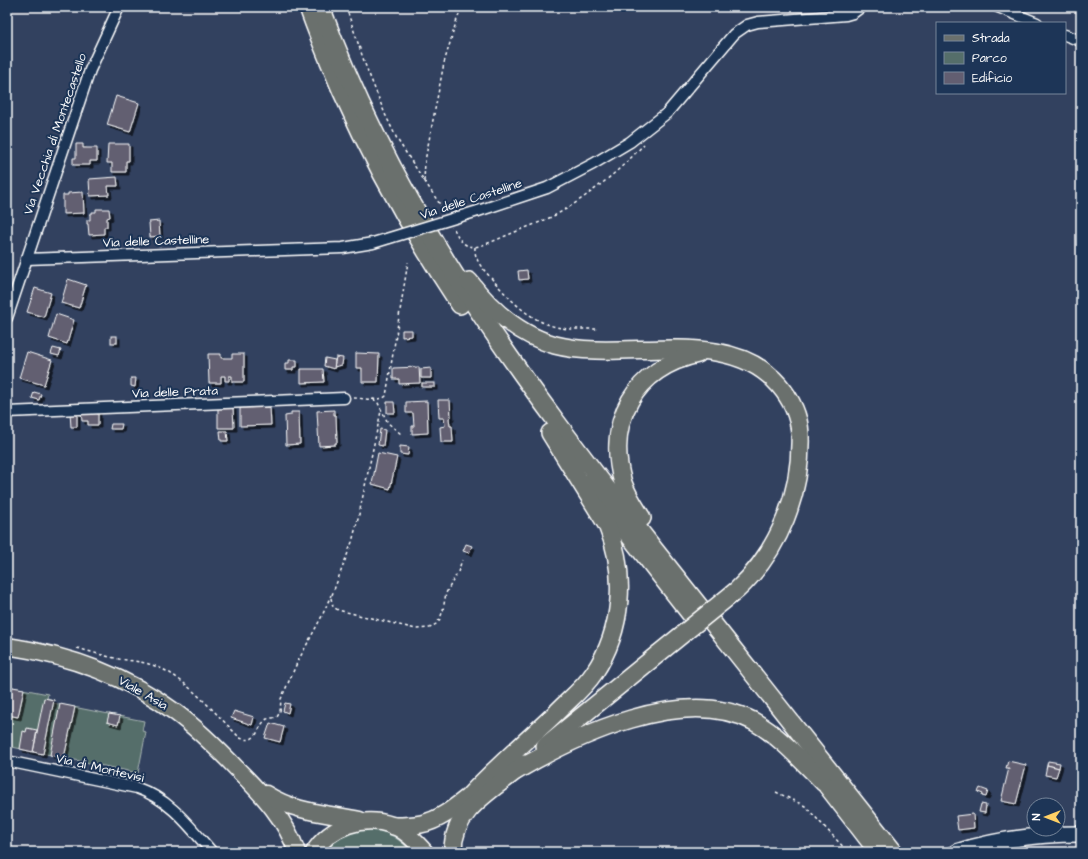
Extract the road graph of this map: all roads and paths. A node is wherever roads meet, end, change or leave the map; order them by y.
1 (120, 7) edge
2 (308, 7) edge
3 (321, 7) edge
4 (346, 7) edge
5 (462, 7) edge
6 (861, 7) edge
7 (998, 7) edge
8 (1035, 22) edge
9 (1066, 34) edge
10 (1081, 41) edge
11 (654, 125) junction
12 (424, 182) junction
13 (446, 213) dead end
14 (453, 227) dead end
15 (436, 246) junction
16 (475, 248) junction
17 (26, 259) junction
18 (408, 262) dead end
19 (7, 318) edge
20 (597, 329) dead end
21 (714, 352) junction
22 (344, 398) joint
23 (373, 399) junction
24 (381, 411) junction
25 (7, 412) edge
26 (550, 433) junction
27 (401, 434) dead end
28 (462, 560) dead end
29 (331, 595) junction
30 (691, 596) junction
31 (7, 646) edge
32 (73, 647) dead end
33 (592, 706) junction
34 (7, 761) edge
35 (516, 771) junction
36 (824, 783) junction
37 (253, 786) junction
38 (776, 792) dead end
39 (470, 795) junction
40 (368, 822) junction
41 (393, 826) junction
42 (1081, 834) edge
43 (212, 852) edge
44 (297, 852) edge
45 (314, 852) edge
46 (425, 852) edge
47 (452, 852) edge
48 (848, 852) edge
49 (878, 852) edge
50 (894, 852) edge
51 (956, 852) edge

1 - 17 street, Via Vecchia di Montecastello
2 - 26 highway
3 - 15 highway
4 - 12 path
5 - 12 path
6 - 11 street, Via delle Castelline
7 - 8 street
9 - 10 street
11 - 16 path
11 - 17 street, Via delle Castelline, bridge
12 - 13 path
14 - 16 path
15 - 21 highway
15 - 30 highway
16 - 20 path
17 - 19 street, Via Vecchia di Montecastello
18 - 23 path
21 - 30 highway
21 - 33 highway, bridge
22 - 23 path
22 - 25 street, Via delle Prata
23 - 24 path
24 - 27 path
24 - 29 path
26 - 36 highway
26 - 39 highway
28 - 29 path
29 - 32 path
30 - 50 highway
31 - 37 main road, Viale Asia
33 - 35 highway
33 - 39 highway
34 - 43 street, Via di Montevisi
35 - 36 highway
35 - 47 highway
36 - 49 highway
37 - 40 main road, Viale Asia
37 - 44 main road, Viale Asia
38 - 48 path
39 - 41 highway
40 - 41 main road, Viale Asia
40 - 45 main road
41 - 46 main road
42 - 51 main road

